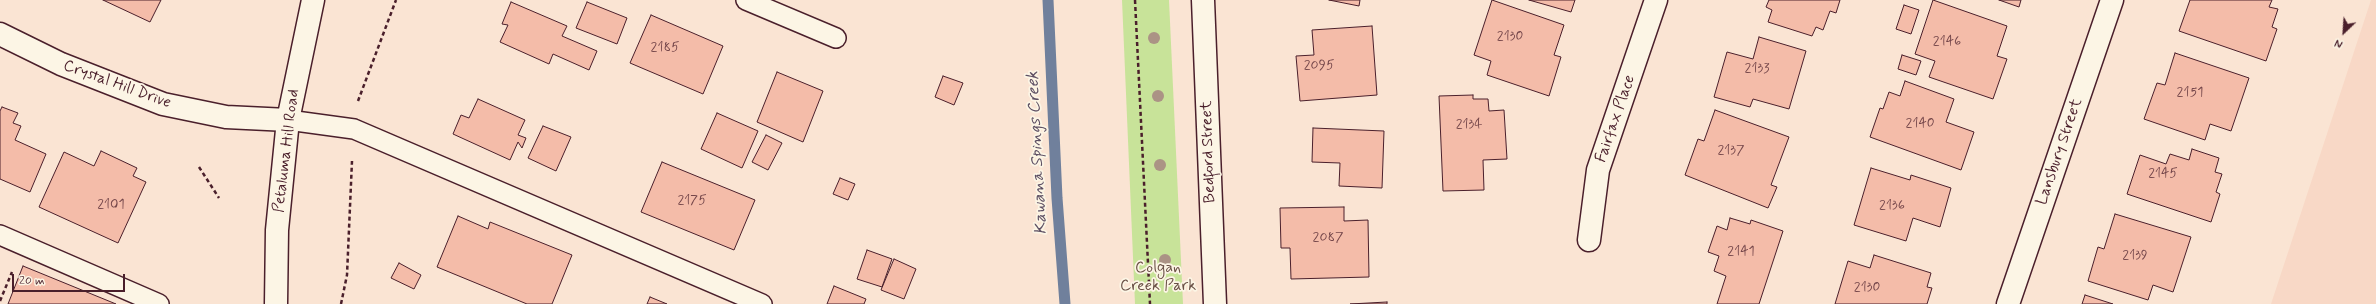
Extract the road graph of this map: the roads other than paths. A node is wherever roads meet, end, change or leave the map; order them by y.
1 (313, 0) edge
2 (746, 0) edge
3 (1203, 0) edge
4 (1656, 0) edge
5 (2112, 0) edge
6 (0, 34) edge
7 (836, 38) dead end
8 (288, 120) junction
9 (0, 236) edge
10 (1589, 240) dead end
11 (159, 304) edge
12 (276, 304) edge
13 (762, 304) edge
14 (1215, 304) edge
15 (2008, 304) edge

1 - 8 street, Petaluma Hill Road
2 - 7 lane
3 - 14 street, Bedford Street
4 - 10 street, Fairfax Place
5 - 15 street, Lansbury Street
6 - 8 street, Crystal Hill Drive
8 - 12 street, Petaluma Hill Road
8 - 13 lane
9 - 11 lane

